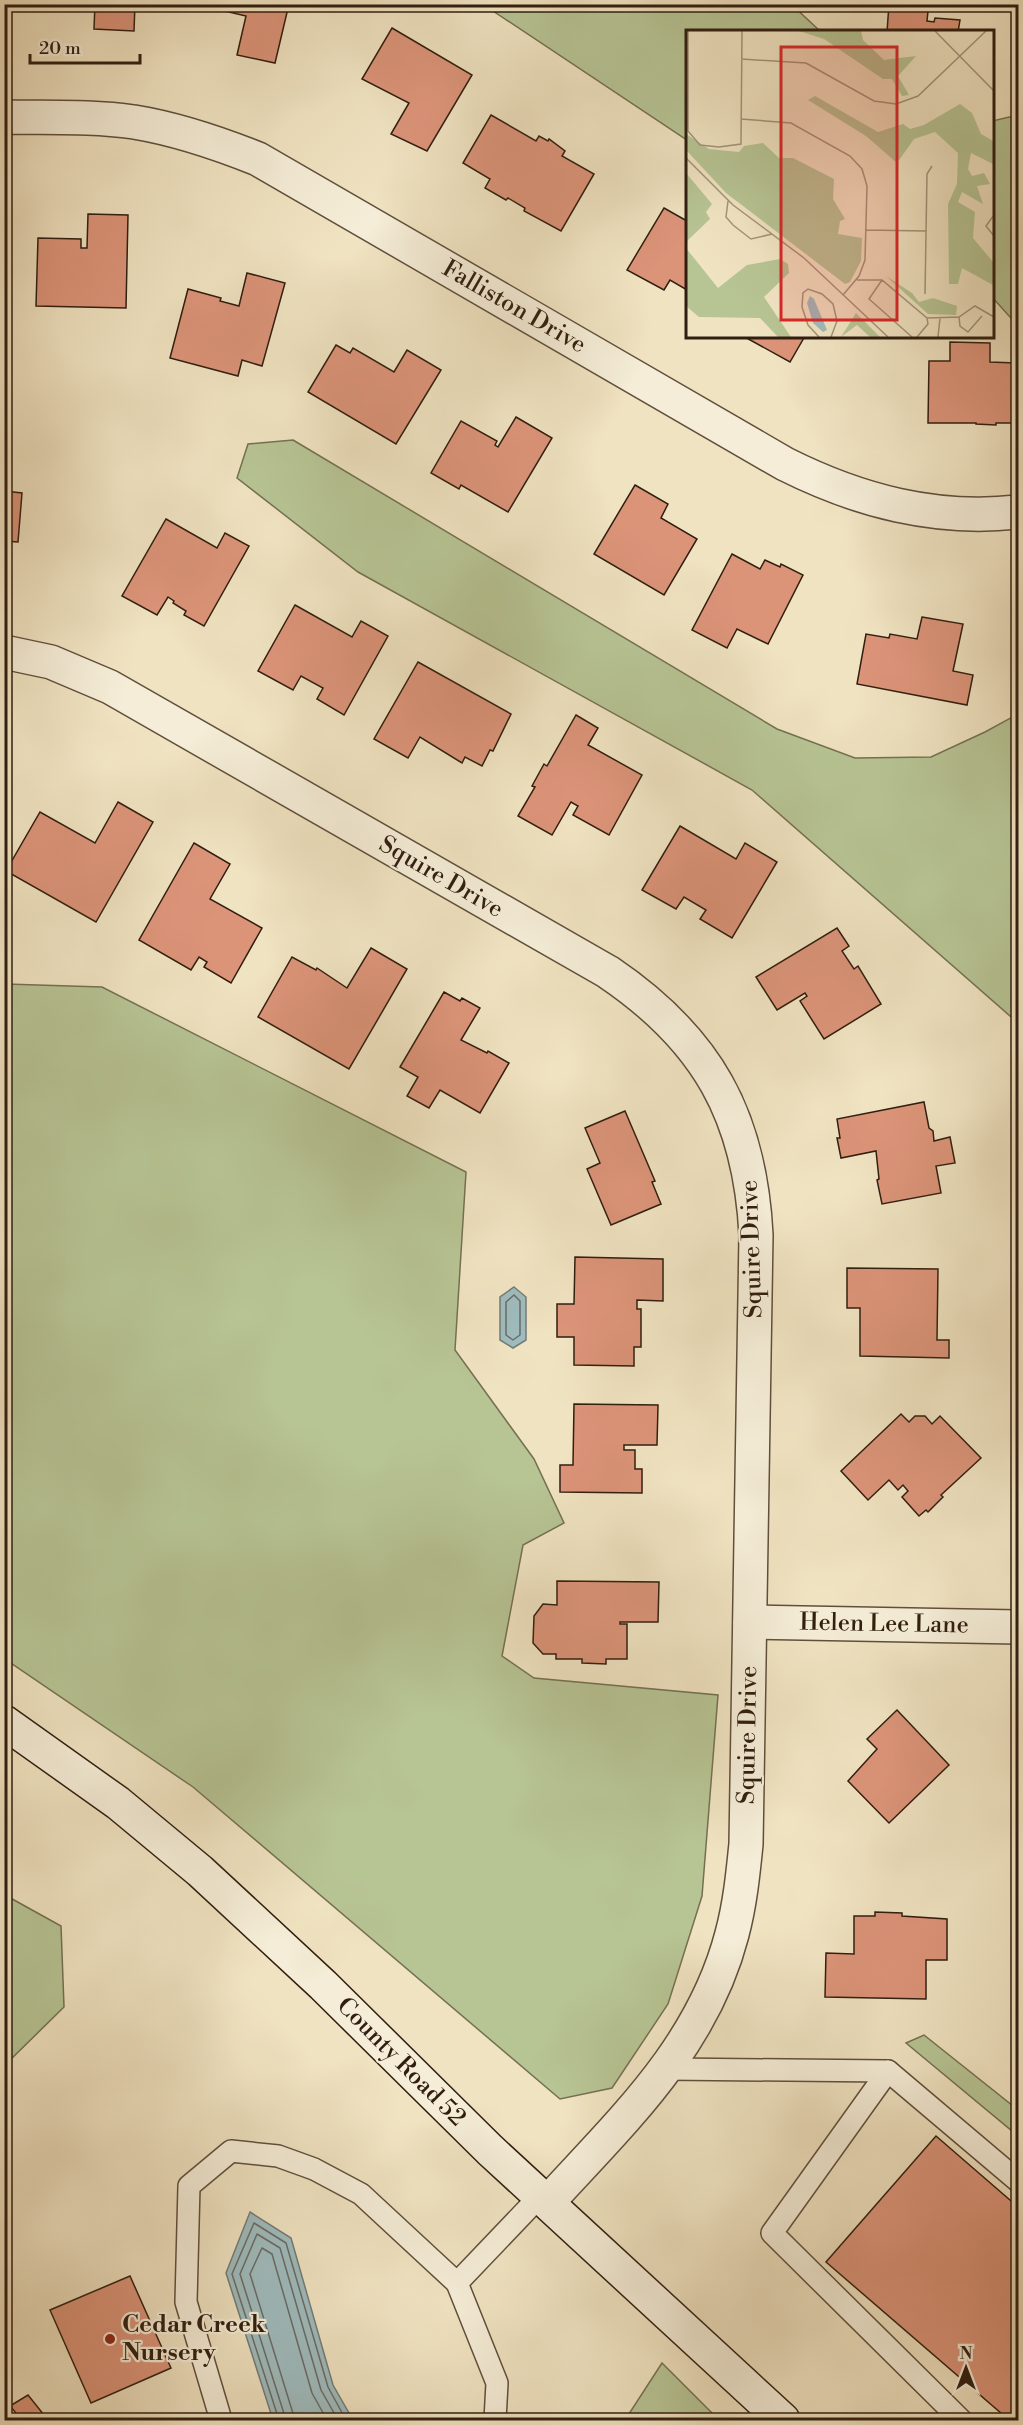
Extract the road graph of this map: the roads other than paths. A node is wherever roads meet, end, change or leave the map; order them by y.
1 (4, 117) edge
2 (1018, 512) edge
3 (4, 652) edge
4 (750, 1622) junction
5 (1018, 1627) edge
6 (4, 1722) edge
7 (667, 2069) junction
8 (888, 2071) junction
9 (1018, 2181) edge
10 (544, 2199) junction
11 (457, 2283) junction
12 (221, 2421) edge
13 (495, 2421) edge
14 (783, 2421) edge
15 (961, 2421) edge

1 - 2 street, Falliston Drive
3 - 4 street, Squire Drive
4 - 5 street, Helen Lee Lane
4 - 7 street, Squire Drive
6 - 10 street, County Road 52
7 - 8 lane
7 - 10 street, Squire Drive
8 - 9 lane
8 - 15 lane
10 - 11 lane
10 - 14 street, County Road 52
11 - 12 lane
11 - 13 lane

